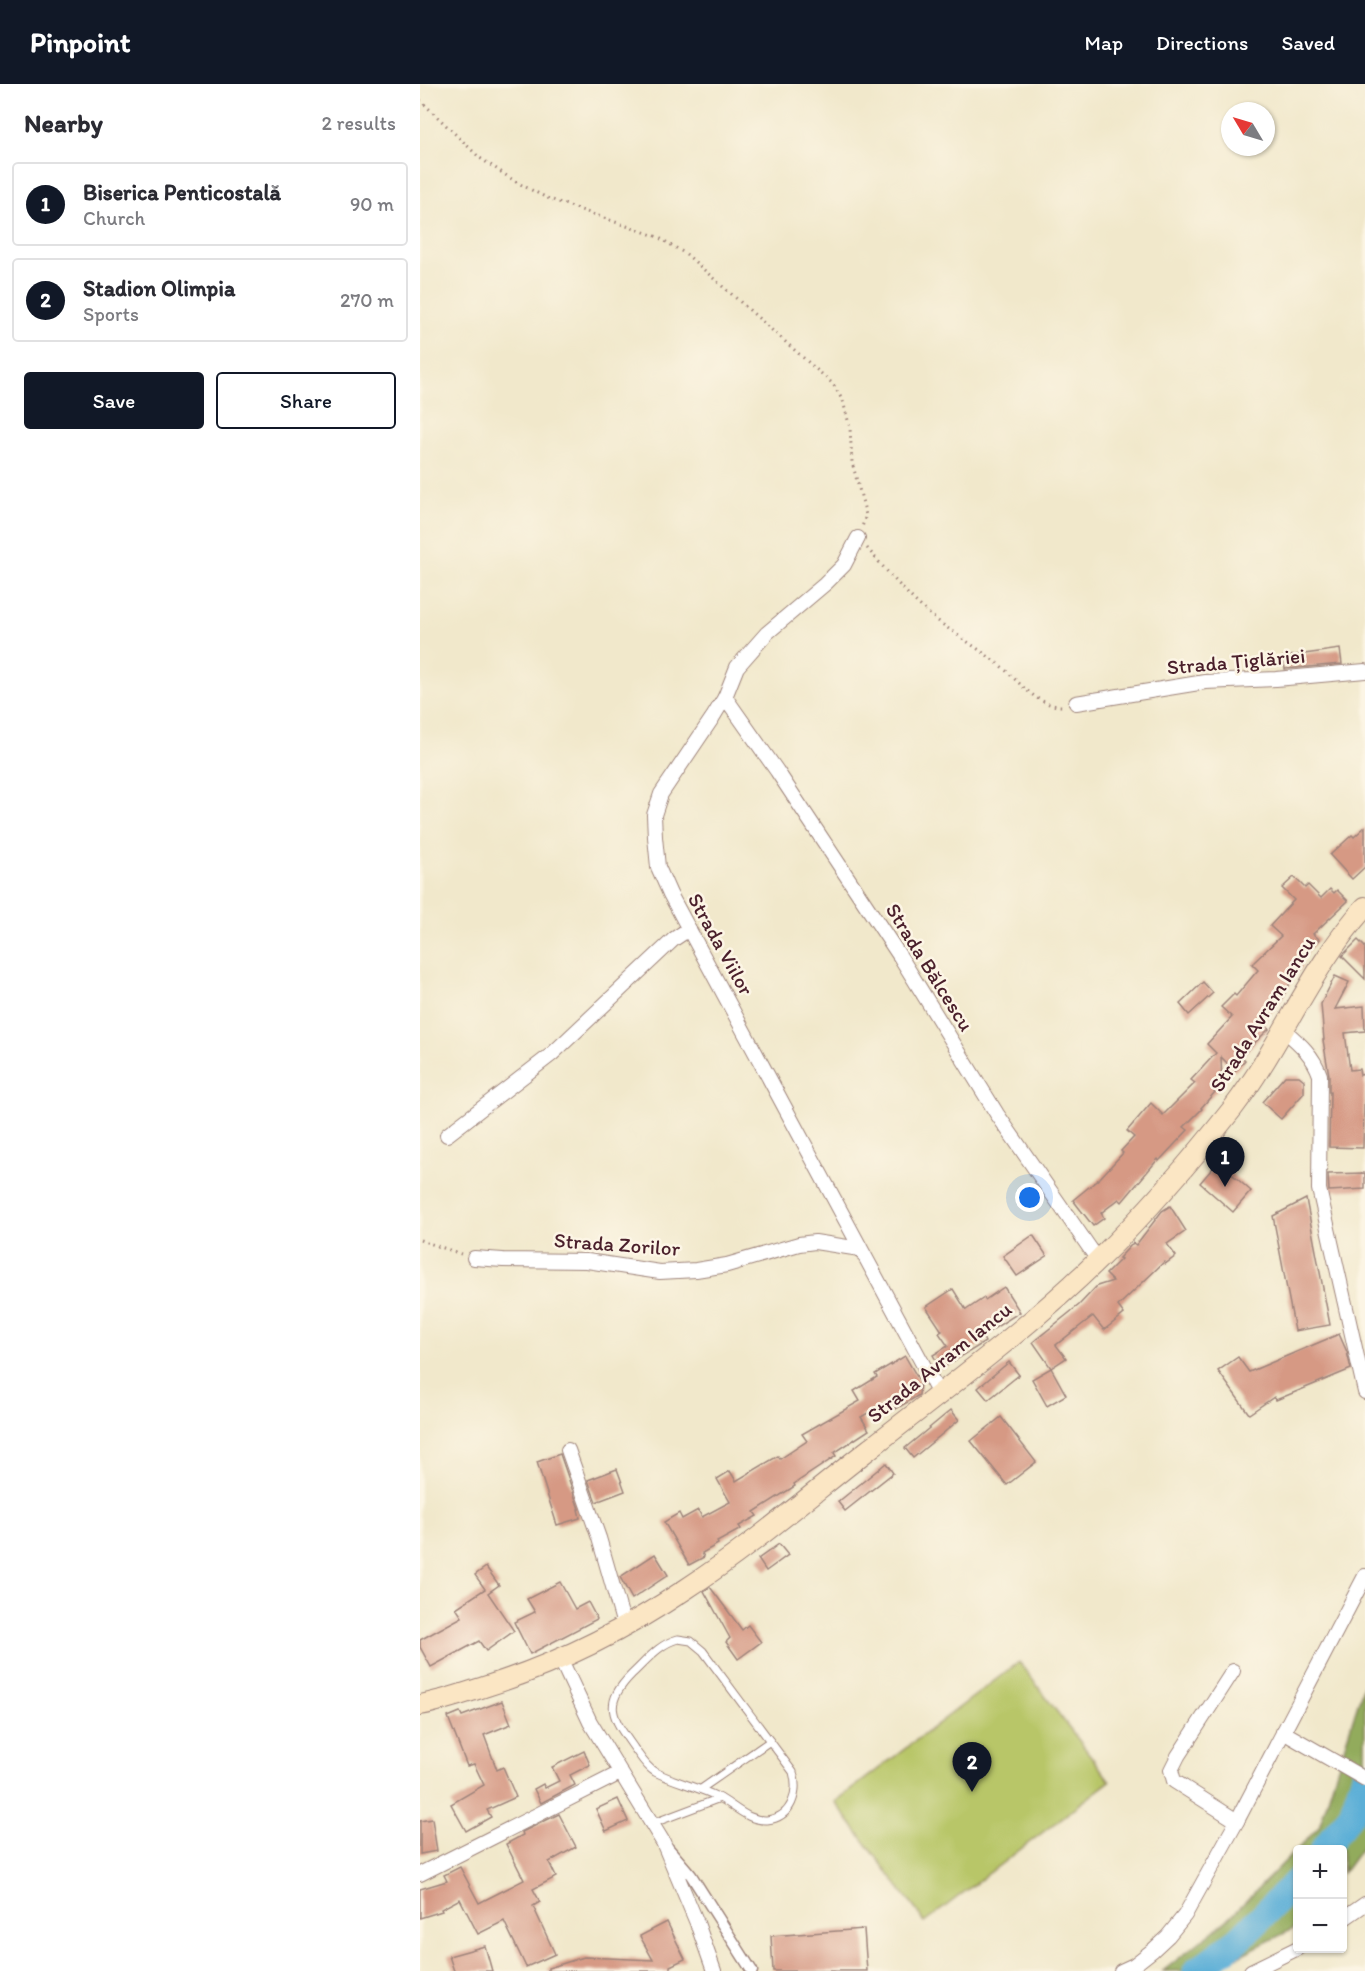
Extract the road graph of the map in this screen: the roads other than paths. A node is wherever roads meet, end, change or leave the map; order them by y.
1 (858, 538) road end
2 (1365, 671) edge
3 (724, 696) junction
4 (1076, 703) road end
5 (1365, 907) edge
6 (689, 930) junction
7 (1284, 1030) junction
8 (447, 1135) dead end
9 (860, 1249) junction
10 (474, 1258) road end
11 (1098, 1260) junction
12 (1365, 1392) edge
13 (939, 1394) junction
14 (568, 1450) dead end
15 (1365, 1576) edge
16 (624, 1625) junction
17 (561, 1660) junction
18 (1233, 1671) dead end
19 (420, 1705) edge
20 (1283, 1732) junction
21 (770, 1741) junction
22 (620, 1773) junction
23 (1365, 1779) edge
24 (701, 1789) junction
25 (720, 1798) junction
26 (1237, 1821) junction
27 (651, 1824) junction
28 (663, 1842) junction
29 (420, 1874) edge
30 (1365, 1904) edge
31 (1347, 1917) edge
32 (1293, 1950) edge
33 (714, 1971) edge
34 (752, 1971) edge
35 (1121, 1971) edge
36 (1251, 1971) edge

1 - 3 street, Strada Viilor
2 - 4 street, Strada Țiglăriei
3 - 6 street, Strada Viilor
3 - 11 street, Strada Bălcescu
5 - 7 main road, Strada Avram Iancu
6 - 8 street
6 - 9 street, Strada Viilor
7 - 11 main road, Strada Avram Iancu
7 - 12 street
9 - 10 street, Strada Zorilor
9 - 13 street, Strada Viilor
11 - 13 main road, Strada Avram Iancu
13 - 16 main road, Strada Avram Iancu
14 - 16 street
15 - 20 street
16 - 17 main road, Strada Avram Iancu
17 - 19 main road, Strada Avram Iancu
17 - 22 street
18 - 26 street
20 - 23 street
20 - 26 street
21 - 24 lane
21 - 24 lane
21 - 25 lane
22 - 27 street
22 - 29 street
24 - 25 lane
25 - 27 lane
26 - 35 street
27 - 28 street
28 - 33 street
28 - 34 street
30 - 31 street
32 - 36 street

